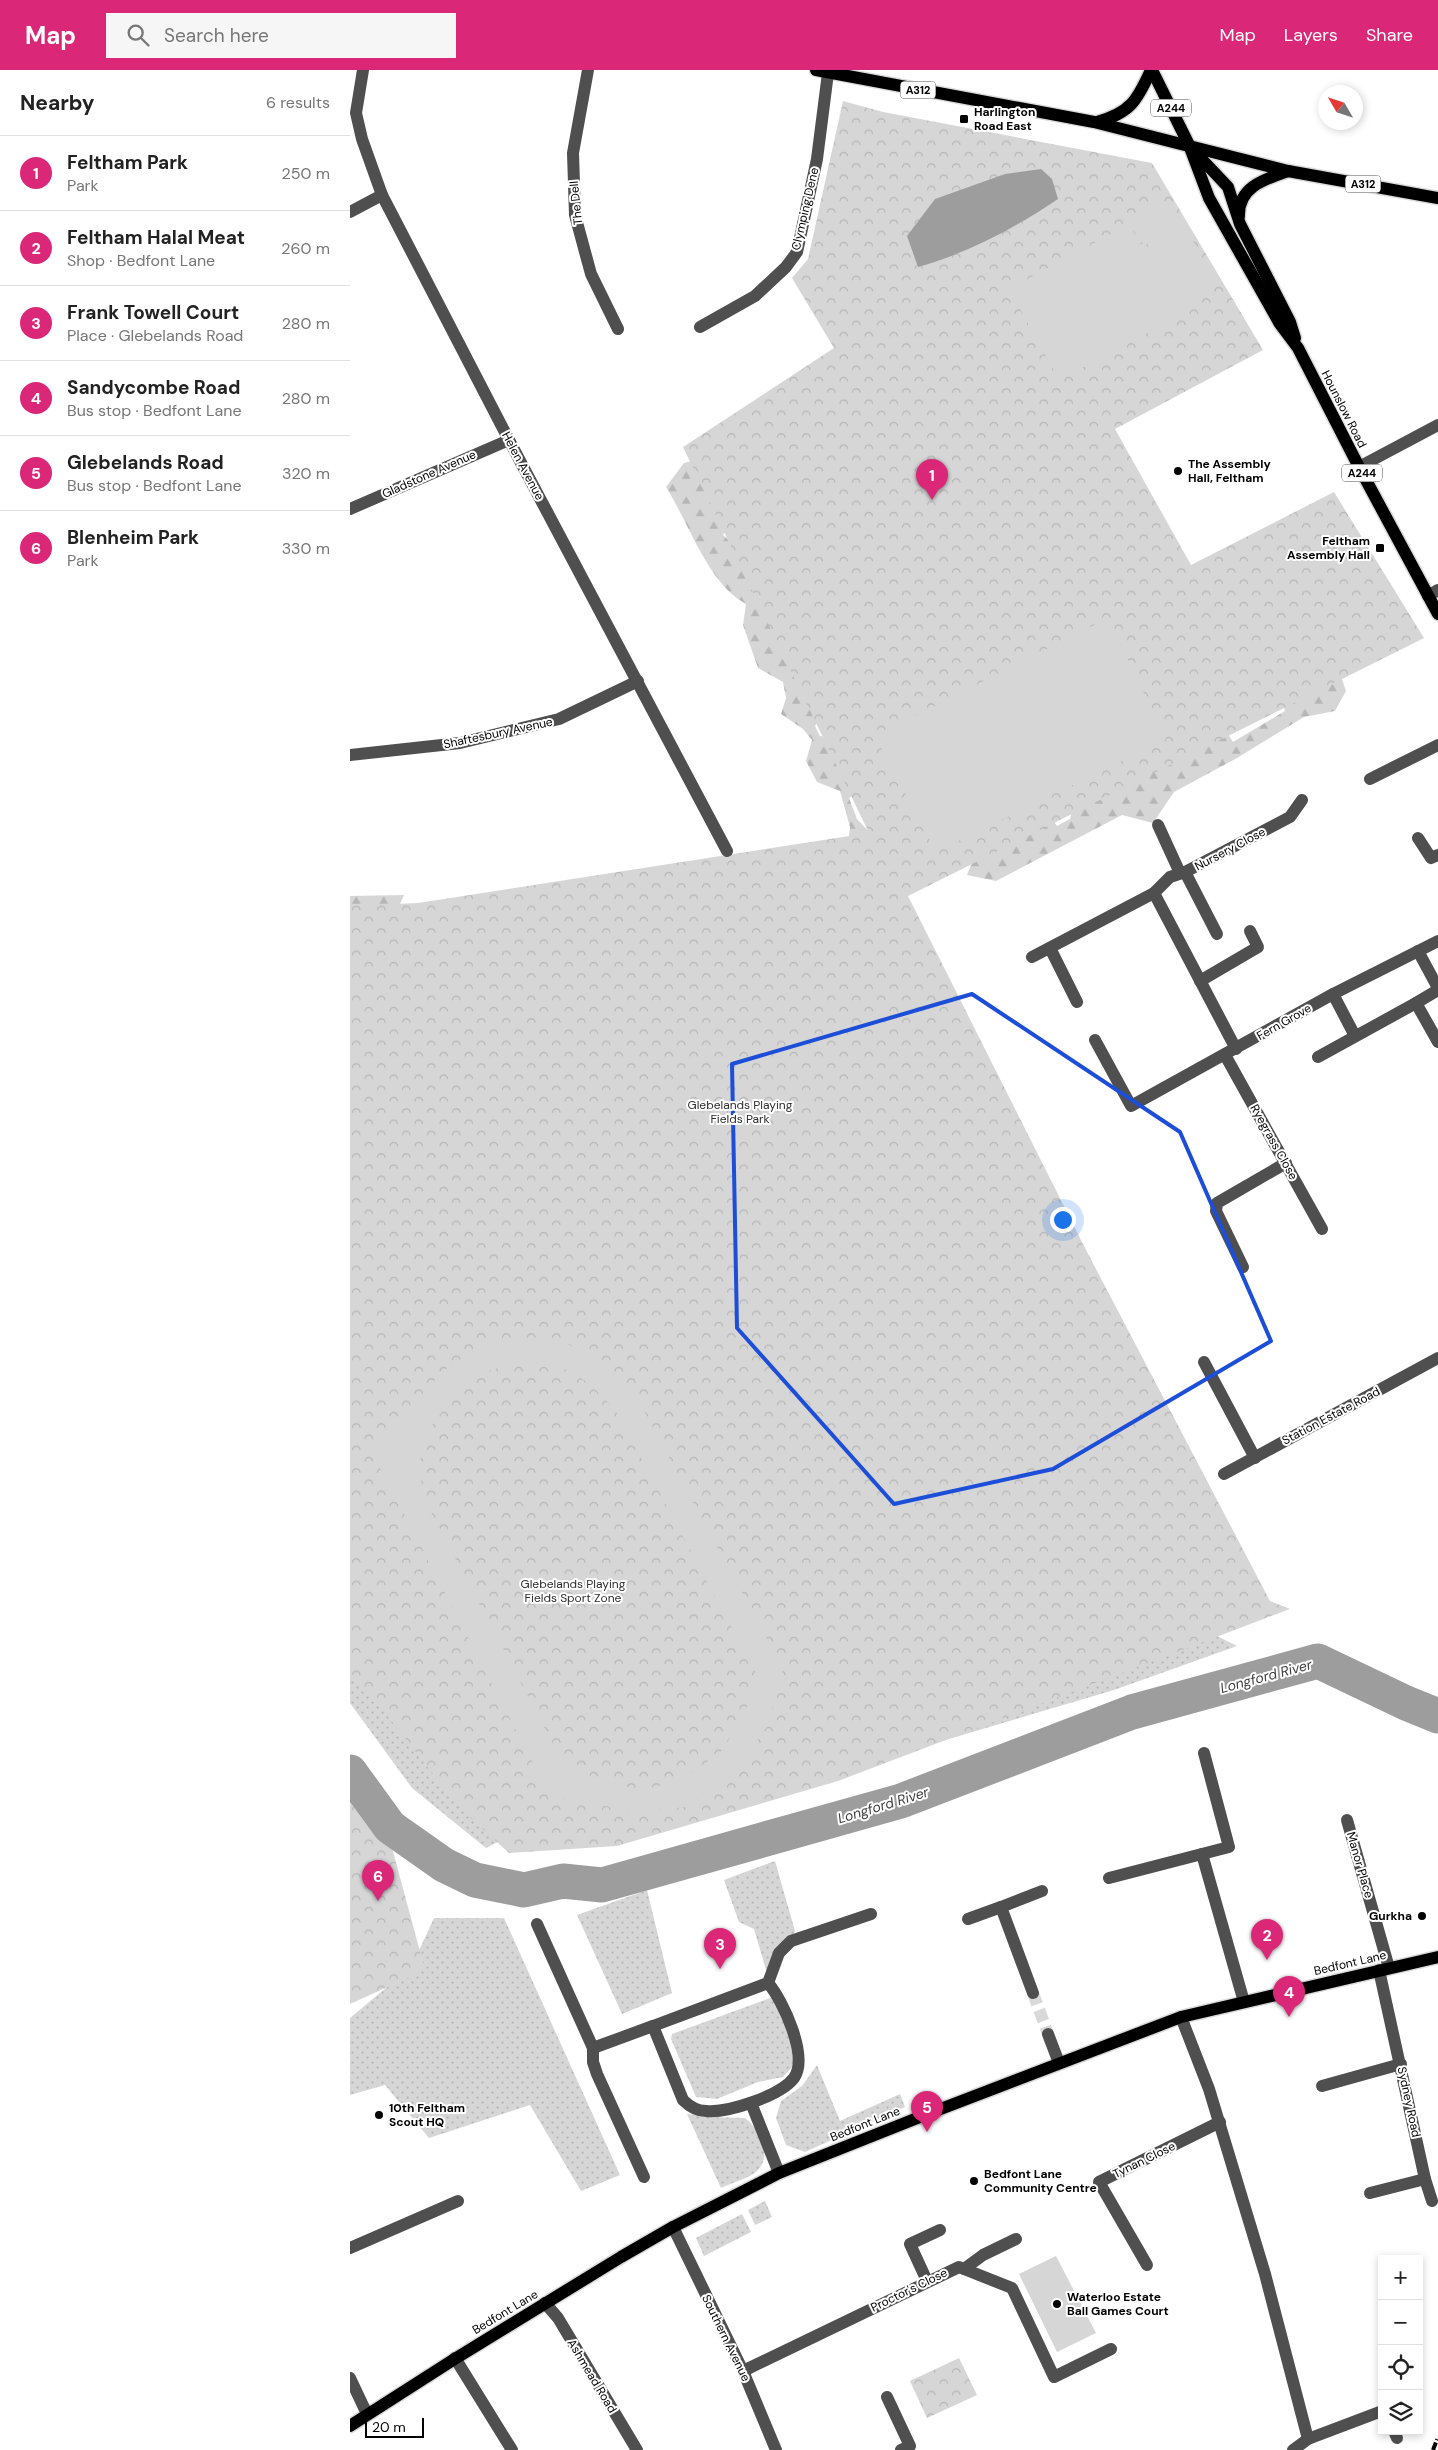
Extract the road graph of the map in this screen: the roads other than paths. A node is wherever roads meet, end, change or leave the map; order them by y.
1 (363, 70) edge
2 (588, 70) edge
3 (1151, 70) edge
4 (822, 72) edge
5 (1094, 122) junction
6 (1189, 146) junction
7 (1288, 171) junction
8 (382, 195) junction
9 (1438, 198) edge
10 (350, 212) edge
11 (1240, 224) junction
12 (700, 327) dead end
13 (618, 329) dead end
14 (1298, 348) junction
15 (1438, 425) edge
16 (509, 440) junction
17 (1358, 467) junction
18 (350, 509) edge
19 (1433, 593) edge
20 (1438, 614) edge
21 (638, 681) junction
22 (1438, 745) edge
23 (350, 755) edge
24 (1370, 779) dead end
25 (1302, 800) dead end
26 (1158, 825) dead end
27 (1418, 838) dead end
28 (727, 851) dead end
29 (1438, 855) edge
30 (1182, 873) junction
31 (1154, 893) junction
32 (1250, 932) dead end
33 (1217, 934) dead end
34 (1438, 941) edge
35 (1050, 948) junction
36 (1418, 951) junction
37 (1032, 957) dead end
38 (1200, 981) junction
39 (1438, 989) edge
40 (1333, 994) junction
41 (1077, 1002) dead end
42 (1416, 1002) junction
43 (1355, 1036) junction
44 (1095, 1040) dead end
45 (1438, 1042) edge
46 (1230, 1052) junction
47 (1318, 1057) dead end
48 (1286, 1163) junction
49 (1322, 1229) dead end
50 (1243, 1266) dead end
51 (1438, 1358) edge
52 (1204, 1362) dead end
53 (1255, 1458) junction
54 (1224, 1474) dead end
55 (1204, 1753) dead end
56 (1347, 1820) dead end
57 (1202, 1854) junction
58 (1109, 1878) dead end
59 (1042, 1891) dead end
60 (1002, 1907) junction
61 (872, 1914) dead end
62 (968, 1919) dead end
63 (537, 1924) dead end
64 (1438, 1957) edge
65 (1384, 1969) junction
66 (768, 1983) junction
67 (1033, 1993) tunnel mouth
68 (1244, 2002) junction
69 (1181, 2018) junction
70 (653, 2026) junction
71 (1048, 2034) tunnel mouth
72 (594, 2048) junction
73 (1059, 2063) junction
74 (1401, 2064) junction
75 (1322, 2086) dead end
76 (751, 2103) junction
77 (1220, 2122) junction
78 (779, 2173) junction
79 (644, 2177) dead end
80 (1425, 2179) junction
81 (1370, 2193) dead end
82 (458, 2201) dead end
83 (1432, 2201) dead end
84 (673, 2227) junction
85 (940, 2230) dead end
86 (1016, 2239) dead end
87 (350, 2248) edge
88 (1147, 2265) dead end
89 (964, 2269) junction
90 (927, 2281) junction
91 (545, 2303) junction
92 (1111, 2349) dead end
93 (455, 2358) junction
94 (743, 2371) junction
95 (350, 2378) edge
96 (887, 2397) dead end
97 (1378, 2413) edge
98 (367, 2414) junction
99 (350, 2426) edge
100 (1308, 2439) junction
101 (905, 2448) edge
102 (512, 2450) edge
103 (637, 2450) edge
104 (776, 2450) edge
105 (1293, 2450) edge

1 - 8 street, Helen Avenue
2 - 13 street, The Dell
3 - 5 main road
3 - 6 main road, Hounslow Road / A244
4 - 5 main road, A312
4 - 12 street, Clymping Dene
5 - 6 main road, A312
6 - 7 main road, A312
6 - 11 main road, Hounslow Road / A244
6 - 14 main road, Hounslow Road / A244
7 - 9 main road, A312
7 - 11 main road
8 - 10 street
8 - 16 street, Helen Avenue
11 - 14 main road, Hounslow Road / A244
14 - 17 main road, Hounslow Road / A244
15 - 17 street
16 - 18 street, Gladstone Avenue
16 - 21 street, Helen Avenue
17 - 19 main road, Hounslow Road / A244
19 - 20 main road, Hounslow Road / A244
21 - 23 street, Shaftesbury Avenue
21 - 28 street, Helen Avenue
22 - 24 street
25 - 30 street, Nursery Close
26 - 30 street
27 - 29 street
30 - 31 street, Nursery Close
30 - 33 street
31 - 35 street, Nursery Close
31 - 38 street
32 - 38 street
34 - 36 street, Fern Grove
35 - 37 street, Nursery Close
35 - 41 street
36 - 39 street
36 - 40 street, Fern Grove
38 - 46 street
39 - 42 street
40 - 43 street
40 - 46 street, Fern Grove
42 - 43 street
42 - 45 street
43 - 47 street
44 - 46 street, Fern Grove
46 - 48 street, Ryegrass Close
48 - 49 street, Ryegrass Close
48 - 50 street
51 - 53 street, Station Estate Road
52 - 53 street
53 - 54 street, Station Estate Road
55 - 57 street
56 - 65 street, Manor Place
57 - 58 street
57 - 68 street
59 - 60 street
60 - 62 street
60 - 67 street
61 - 66 street
63 - 72 street
64 - 65 main road, Bedfont Lane
65 - 68 main road, Bedfont Lane
65 - 74 street, Sydney Road
66 - 70 street
66 - 76 street
68 - 69 main road, Bedfont Lane
69 - 73 main road, Bedfont Lane
69 - 77 street
70 - 72 street
70 - 76 street
71 - 73 street
72 - 79 street
73 - 78 main road, Bedfont Lane
74 - 75 street
74 - 80 street, Sydney Road
76 - 78 street
77 - 88 street, Tynan Close
77 - 100 street
78 - 84 main road, Bedfont Lane
80 - 81 street
80 - 83 street, Sydney Road
82 - 87 street
84 - 91 main road, Bedfont Lane
84 - 94 street, Southern Avenue
85 - 90 street
86 - 89 street
89 - 90 street, Proctor's Close
89 - 92 street, Proctor's Close
90 - 94 street, Proctor's Close
91 - 93 main road, Bedfont Lane
91 - 103 street, Ashmead Road
93 - 98 main road, Bedfont Lane
93 - 102 street
94 - 104 street, Southern Avenue
95 - 98 street
96 - 101 street
97 - 100 street
98 - 99 main road, Bedfont Lane
100 - 105 street

